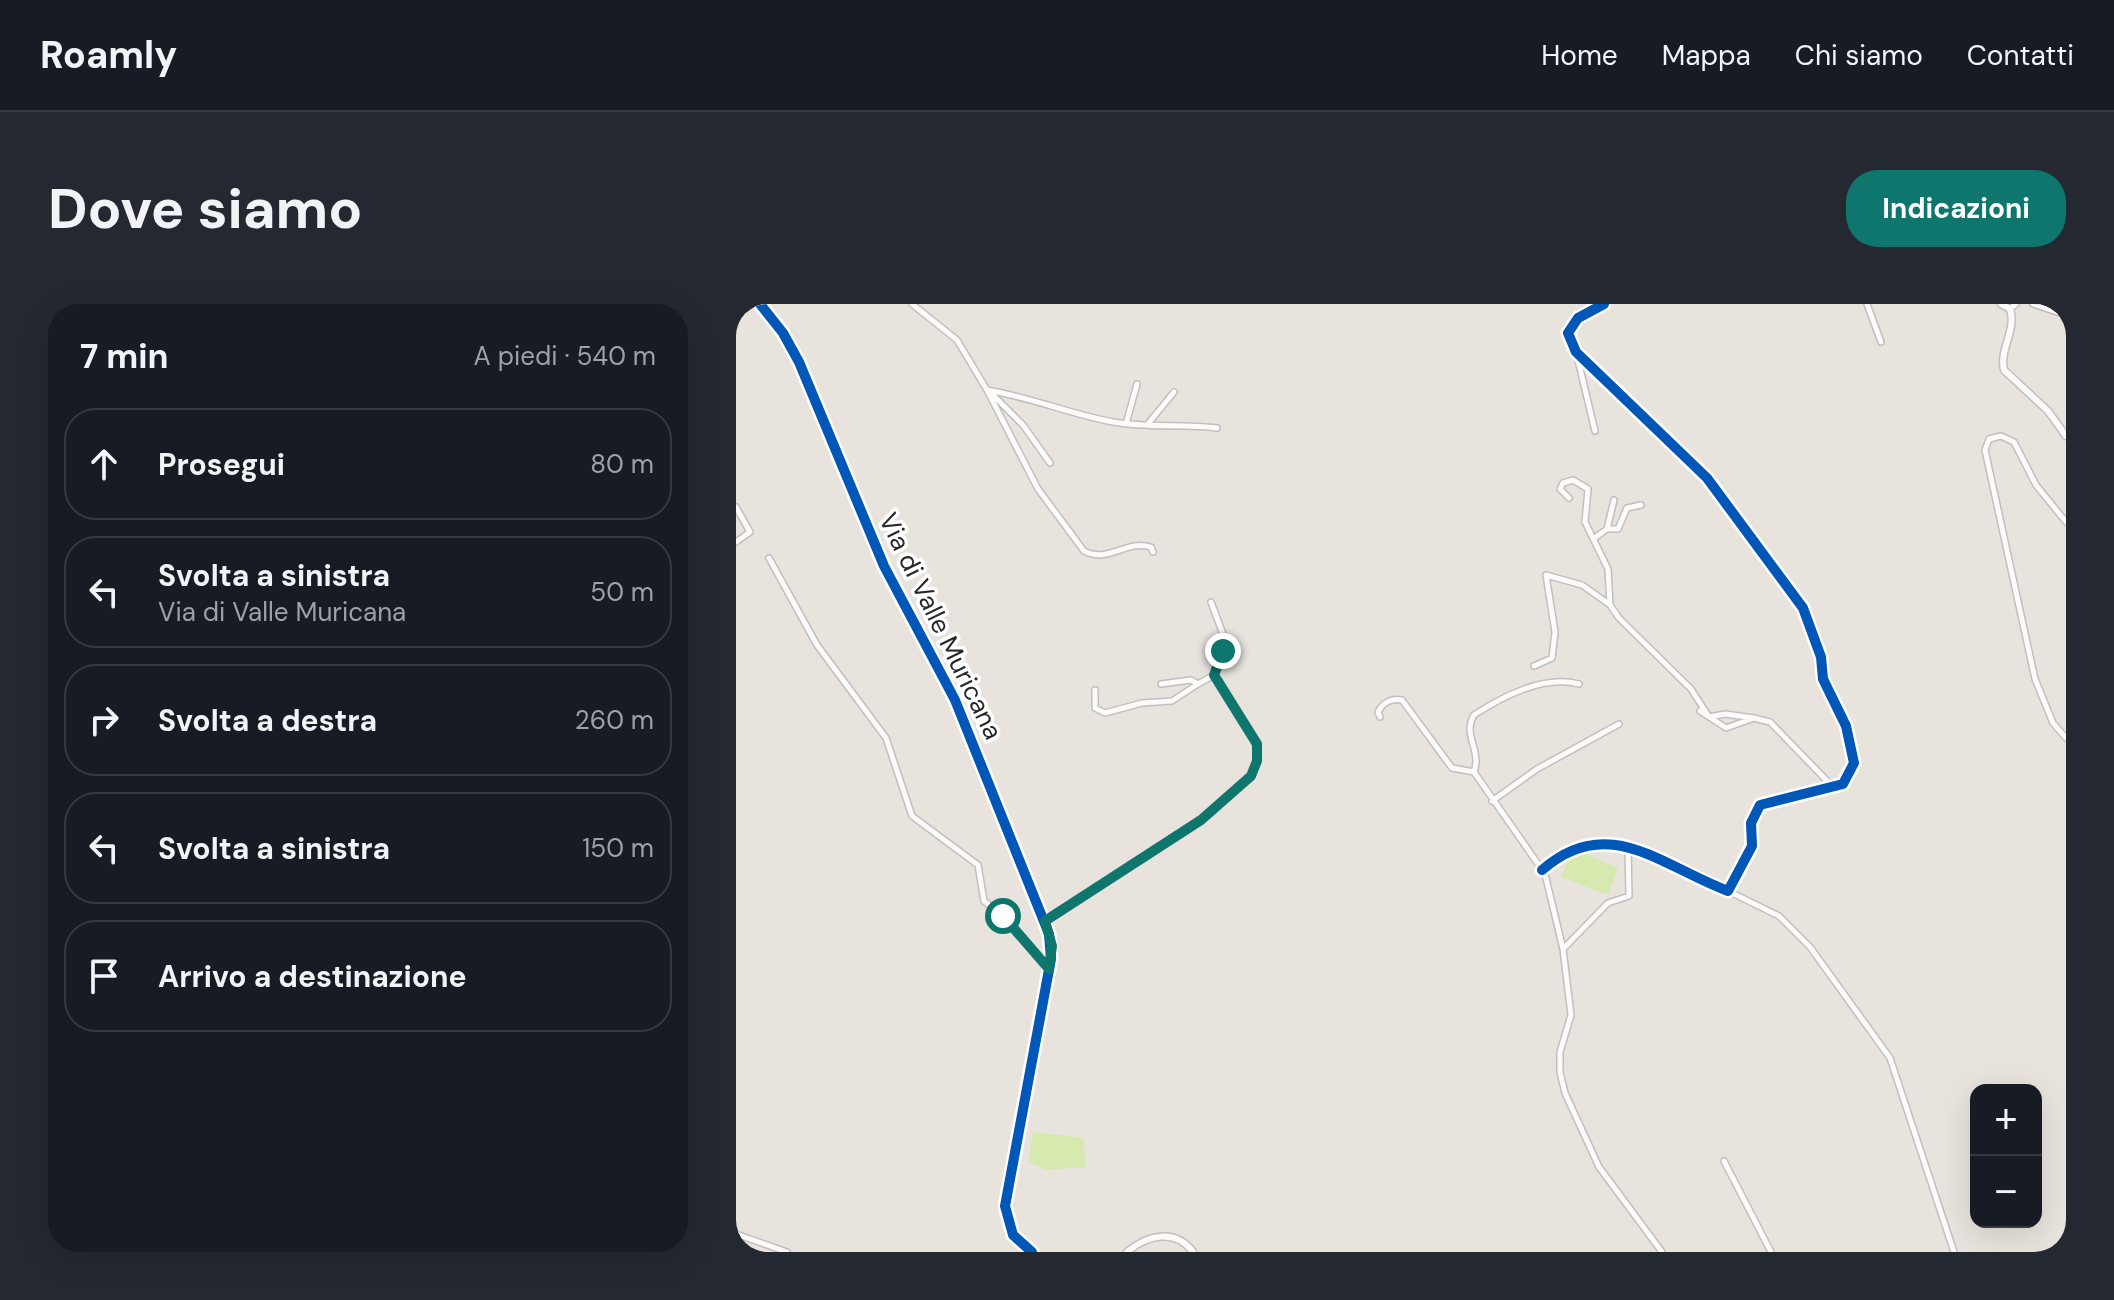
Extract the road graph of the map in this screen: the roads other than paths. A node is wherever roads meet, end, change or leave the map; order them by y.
1 (760, 304) edge
2 (912, 304) edge
3 (1604, 304) edge
4 (1867, 304) edge
5 (2001, 304) edge
6 (2033, 304) edge
7 (2013, 306) edge
8 (2066, 315) edge
9 (1881, 342) dead end
10 (1576, 352) junction
11 (1137, 384) dead end
12 (987, 390) junction
13 (1174, 392) dead end
14 (1126, 424) junction
15 (1146, 425) junction
16 (1217, 428) dead end
17 (1595, 431) dead end
18 (2066, 436) edge
19 (1050, 463) dead end
20 (1569, 498) dead end
21 (1614, 500) dead end
22 (1641, 505) dead end
23 (736, 507) edge
24 (2066, 522) edge
25 (1607, 529) junction
26 (1596, 537) junction
27 (736, 542) edge
28 (1153, 552) dead end
29 (769, 558) dead end
30 (1211, 602) dead end
31 (1610, 605) junction
32 (1534, 666) dead end
33 (1214, 675) junction
34 (1161, 684) dead end
35 (1198, 684) junction
36 (1579, 684) dead end
37 (1095, 690) dead end
38 (1700, 711) dead end
39 (1380, 717) dead end
40 (1709, 717) junction
41 (1754, 718) junction
42 (1619, 724) dead end
43 (2066, 738) edge
44 (1474, 772) junction
45 (1833, 787) junction
46 (1492, 801) junction
47 (1628, 848) junction
48 (1542, 870) junction
49 (1728, 891) junction
50 (1045, 921) junction
51 (1563, 949) junction
52 (1049, 969) junction
53 (1724, 1161) dead end
54 (736, 1234) edge
55 (787, 1252) edge
56 (1032, 1252) edge
57 (1127, 1252) edge
58 (1193, 1252) edge
59 (1662, 1252) edge
60 (1771, 1252) edge
61 (1954, 1252) edge

1 - 50 street, Via di Valle Muricana
2 - 12 street
3 - 10 street
4 - 9 street
5 - 7 street
6 - 8 street
7 - 18 street
10 - 17 street
10 - 45 street
11 - 14 street
12 - 14 street
12 - 19 street
12 - 28 street
13 - 15 street
14 - 15 street
15 - 16 street
20 - 26 street
21 - 25 street
22 - 25 street
23 - 27 street
24 - 43 street
25 - 26 street
26 - 31 street
29 - 52 street
30 - 33 street
31 - 32 street
31 - 40 street
33 - 35 street
33 - 50 street
34 - 35 street
35 - 37 street
36 - 44 street
38 - 40 street
39 - 44 street
40 - 41 street
40 - 41 street
41 - 45 street
42 - 46 street
44 - 46 street
45 - 49 street
46 - 48 street
47 - 48 street
47 - 49 street
47 - 51 street
48 - 51 street
49 - 61 street
50 - 52 street, Via di Valle Muricana
51 - 59 street
52 - 56 street, Via di Valle Muricana
53 - 60 street
54 - 55 street
57 - 58 street

